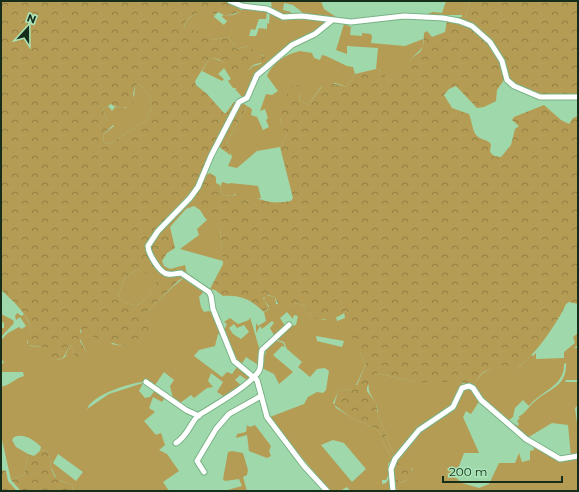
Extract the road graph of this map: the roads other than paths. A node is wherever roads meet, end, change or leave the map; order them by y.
1 (230, 1) edge
2 (331, 20) junction
3 (578, 97) edge
4 (289, 325) dead end
5 (254, 376) junction
6 (146, 382) dead end
7 (262, 396) junction
8 (199, 416) junction
9 (176, 443) dead end
10 (578, 456) edge
11 (204, 472) dead end
12 (326, 491) edge
13 (393, 491) edge

1 - 2 street
2 - 3 street
2 - 5 street
4 - 5 street
5 - 7 street
5 - 8 street
6 - 8 street
7 - 11 street
7 - 12 street
8 - 9 street
10 - 13 street

